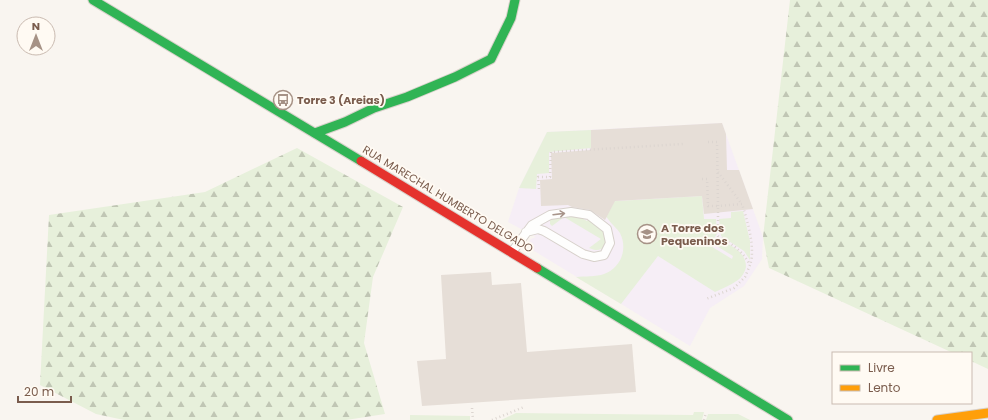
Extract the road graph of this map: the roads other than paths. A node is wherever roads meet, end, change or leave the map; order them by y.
1 (93, 0) edge
2 (515, 0) edge
3 (316, 132) junction
4 (526, 232) junction
5 (512, 252) junction
6 (988, 413) edge
7 (788, 420) edge
8 (937, 420) edge

1 - 3 street, RUA MARECHAL HUMBERTO DELGADO
2 - 3 street
3 - 5 street, RUA MARECHAL HUMBERTO DELGADO
4 -> 4 lane
4 - 5 lane
5 - 7 street, RUA MARECHAL HUMBERTO DELGADO
6 - 8 street

